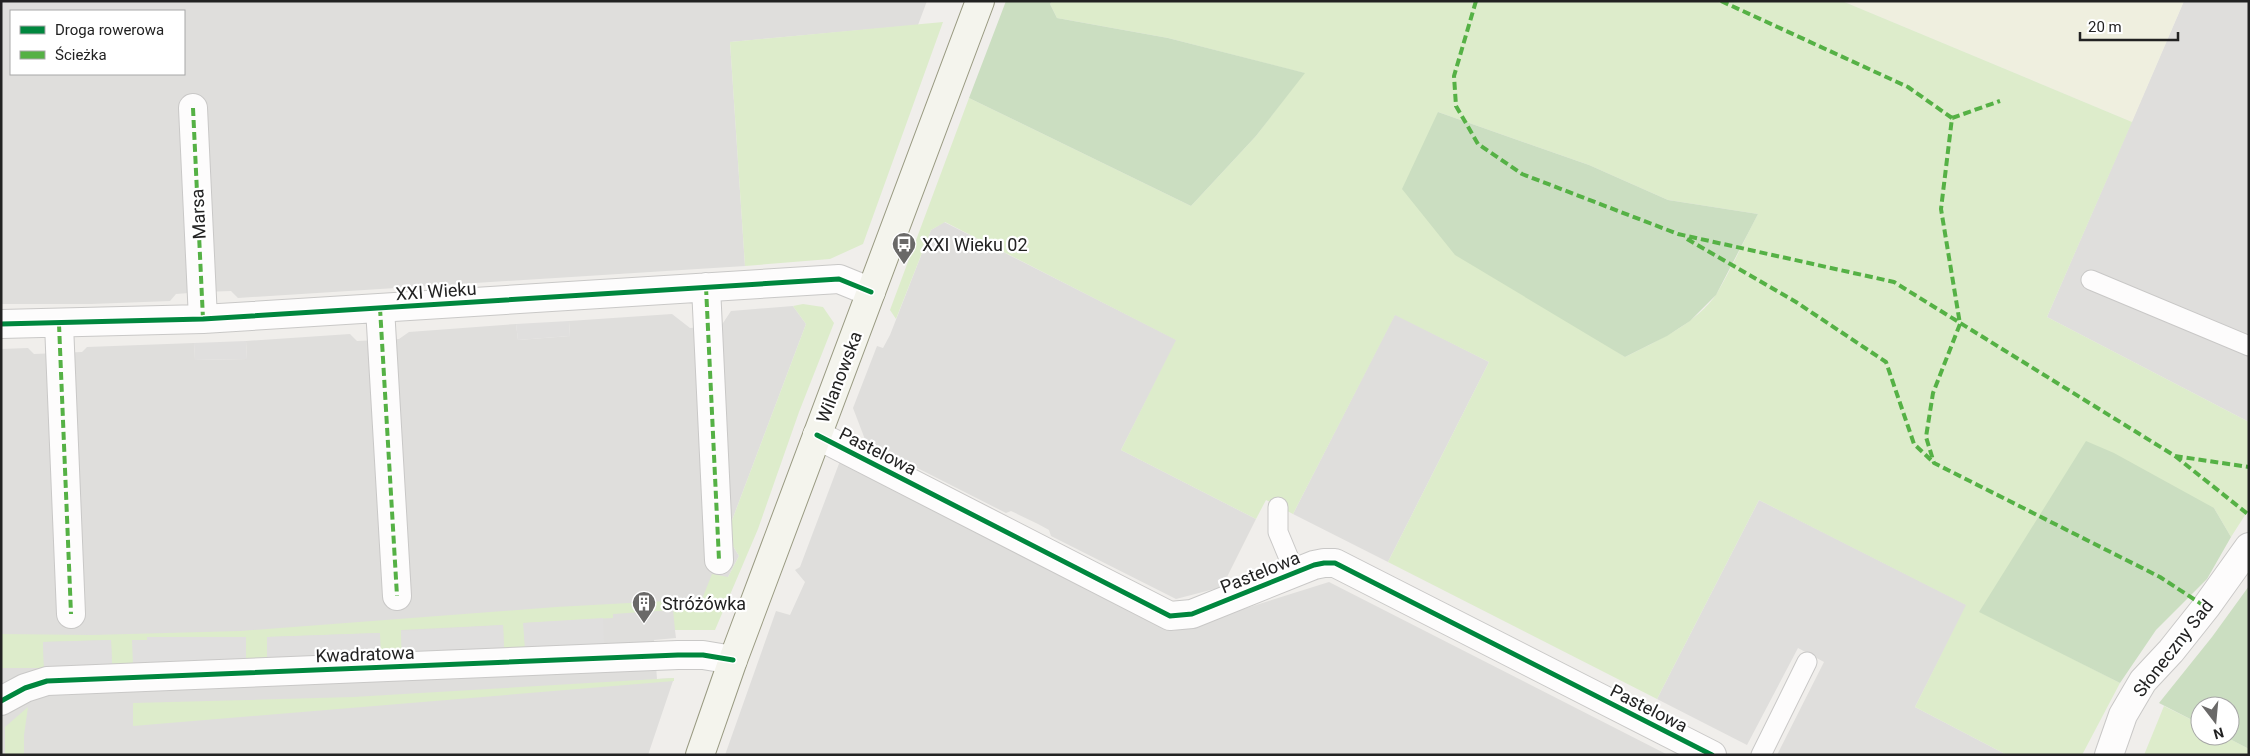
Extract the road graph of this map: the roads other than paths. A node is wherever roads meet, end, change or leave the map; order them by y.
1 (980, 1) edge
2 (193, 108) dead end
3 (2091, 280) dead end
4 (706, 287) junction
5 (871, 292) junction
6 (380, 308) junction
7 (203, 319) junction
8 (1, 324) edge
9 (59, 324) junction
10 (2249, 346) edge
11 (817, 436) junction
12 (1278, 508) dead end
13 (2249, 547) edge
14 (719, 560) dead end
15 (1295, 573) junction
16 (397, 596) dead end
17 (71, 614) dead end
18 (733, 660) junction
19 (1807, 662) dead end
20 (1, 701) edge
21 (700, 755) edge
22 (1712, 755) edge
23 (1761, 755) edge
24 (2109, 755) edge

1 - 5 street, Wilanowska
2 - 7 street, Marsa
3 - 10 lane
4 - 5 street, XXI Wieku
4 - 6 street, XXI Wieku
4 - 14 street
5 - 11 street, Wilanowska
6 - 7 street, XXI Wieku
6 - 16 street
7 - 9 street, XXI Wieku
8 - 9 street, XXI Wieku
9 - 17 street
11 - 15 street, Pastelowa
11 - 18 street, Wilanowska
12 - 15 lane
13 - 24 street, Słoneczny Sad
15 - 22 street, Pastelowa
18 - 20 street, Kwadratowa
18 - 21 street, Wilanowska
19 - 23 lane

